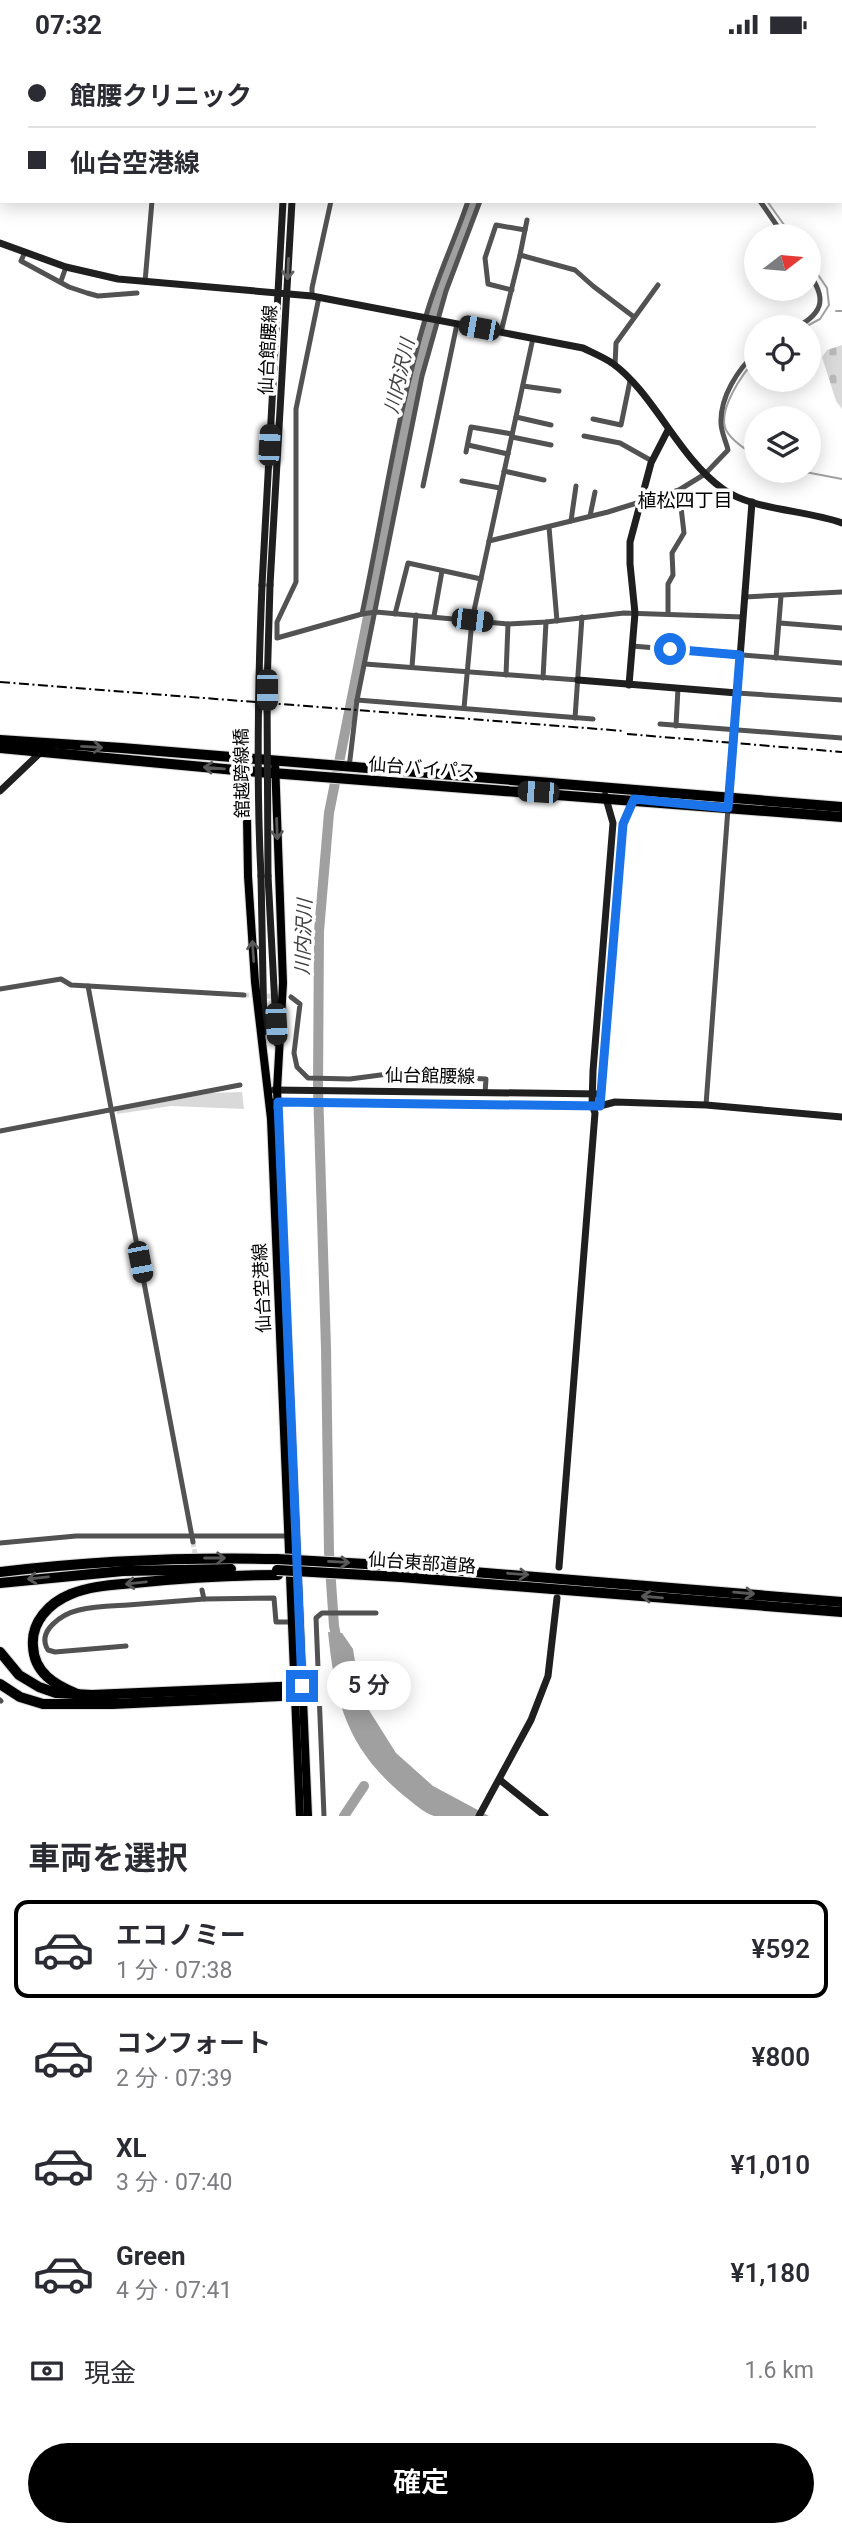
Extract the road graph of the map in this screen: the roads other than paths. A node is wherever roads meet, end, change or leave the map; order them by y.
1 (152, 203) edge
2 (283, 203) edge
3 (292, 203) edge
4 (331, 203) edge
5 (467, 203) edge
6 (479, 203) edge
7 (761, 203) edge
8 (527, 220) dead end
9 (776, 224) edge
10 (525, 230) junction
11 (0, 243) edge
12 (25, 251) junction
13 (520, 255) junction
14 (66, 267) junction
15 (61, 281) junction
16 (145, 283) junction
17 (658, 285) dead end
18 (512, 290) junction
19 (137, 293) dead end
20 (277, 293) junction
21 (287, 293) junction
22 (315, 296) junction
23 (634, 317) junction
24 (431, 319) junction
25 (457, 324) junction
26 (501, 332) junction
27 (533, 338) junction
28 (615, 366) junction
29 (744, 366) edge
30 (630, 381) junction
31 (523, 386) junction
32 (559, 391) dead end
33 (516, 417) junction
34 (593, 419) dead end
35 (551, 425) dead end
36 (668, 430) junction
37 (512, 436) junction
38 (584, 436) dead end
39 (468, 445) junction
40 (551, 445) dead end
41 (466, 453) dead end
42 (508, 454) junction
43 (652, 461) junction
44 (504, 471) junction
45 (705, 474) junction
46 (544, 480) dead end
47 (462, 481) dead end
48 (576, 485) dead end
49 (423, 486) dead end
50 (500, 488) junction
51 (679, 490) junction
52 (595, 492) dead end
53 (639, 502) junction
54 (752, 502) junction
55 (590, 516) junction
56 (571, 521) junction
57 (842, 523) edge
58 (550, 527) junction
59 (489, 541) junction
60 (443, 571) junction
61 (481, 579) junction
62 (266, 585) junction
63 (842, 592) edge
64 (781, 596) junction
65 (744, 597) junction
66 (374, 612) junction
67 (635, 613) junction
68 (363, 614) junction
69 (395, 614) junction
70 (668, 614) junction
71 (416, 615) junction
72 (434, 616) junction
73 (582, 617) junction
74 (743, 617) junction
75 (472, 620) junction
76 (557, 621) junction
77 (546, 622) junction
78 (780, 623) junction
79 (508, 624) junction
80 (842, 628) edge
81 (632, 646) junction
82 (740, 655) junction
83 (776, 657) junction
84 (842, 663) edge
85 (365, 664) junction
86 (412, 667) junction
87 (468, 673) junction
88 (506, 675) junction
89 (543, 677) junction
90 (578, 681) junction
91 (629, 685) junction
92 (678, 688) junction
93 (737, 693) junction
94 (357, 700) junction
95 (842, 700) edge
96 (464, 708) junction
97 (575, 718) junction
98 (593, 719) dead end
99 (660, 725) dead end
100 (676, 726) junction
101 (734, 730) junction
102 (842, 738) edge
103 (0, 740) edge
104 (0, 748) edge
105 (41, 752) junction
106 (246, 759) junction
107 (275, 761) junction
108 (246, 771) junction
109 (339, 771) junction
110 (275, 773) junction
111 (0, 791) edge
112 (605, 793) junction
113 (634, 795) junction
114 (729, 803) junction
115 (842, 807) edge
116 (842, 817) edge
117 (264, 876) junction
118 (88, 986) junction
119 (0, 989) edge
120 (244, 995) tunnel mouth
121 (291, 997) dead end
122 (264, 1067) junction
123 (278, 1067) junction
124 (240, 1085) dead end
125 (267, 1090) junction
126 (277, 1090) junction
127 (485, 1093) junction
128 (597, 1094) junction
129 (274, 1102) junction
130 (615, 1102) junction
131 (706, 1105) junction
132 (600, 1106) junction
133 (593, 1109) junction
134 (112, 1110) junction
135 (842, 1117) edge
136 (0, 1131) edge
137 (191, 1534) junction
138 (289, 1536) junction
139 (193, 1542) tunnel mouth
140 (0, 1543) edge
141 (70, 1565) junction
142 (0, 1566) edge
143 (559, 1567) dead end
144 (277, 1568) junction
145 (401, 1571) junction
146 (0, 1572) edge
147 (0, 1583) edge
148 (202, 1590) dead end
149 (557, 1598) dead end
150 (204, 1599) junction
151 (842, 1602) edge
152 (842, 1612) edge
153 (376, 1613) dead end
154 (291, 1622) junction
155 (126, 1646) dead end
156 (0, 1652) edge
157 (0, 1664) edge
158 (0, 1684) edge
159 (298, 1691) junction
160 (76, 1694) junction
161 (61, 1703) junction
162 (500, 1780) junction
163 (300, 1816) edge
164 (308, 1816) edge
165 (324, 1816) edge
166 (479, 1816) edge
167 (545, 1816) edge

1 - 16 street
2 - 20 street, 仙台館腰線
3 -> 21 street, 仙台館腰線
4 - 22 street
5 - 24 street
6 - 24 street
7 - 9 street
8 - 10 street
10 - 13 street
10 - 18 street
11 - 12 street
12 - 14 street
12 - 15 street
13 - 18 street
13 - 23 street
14 - 15 street
14 - 16 street
15 - 19 street
16 - 20 street
17 - 23 street
18 - 26 street
20 - 21 street
20 - 62 street, 仙台館腰線
21 - 22 street
21 - 62 street, 仙台館腰線
22 - 24 street
22 - 68 street
23 - 28 street
24 - 25 street
24 - 66 street
24 - 68 street
25 - 26 street
25 - 49 street
26 - 27 street
27 - 28 street
27 - 31 street
28 - 30 street
29 - 45 street
30 - 34 street
30 - 36 street
31 - 32 street
31 - 33 street
33 - 35 street
33 - 37 street
36 - 43 street
36 - 45 street
37 - 39 street
37 - 40 street
37 - 42 street
38 - 43 street
39 - 41 street
39 - 42 street
42 - 44 street
43 - 53 street
44 - 46 street
44 - 50 street
45 - 51 street
45 - 54 street
47 - 50 street
48 - 56 street
50 - 59 street
51 - 53 street
51 - 70 street
52 - 55 street
53 - 55 street
53 - 67 street
54 - 57 street
54 - 65 street
55 - 56 street
56 - 58 street
58 - 59 street
58 - 76 street
59 - 61 street
60 - 61 street
60 - 69 street
60 - 72 street
61 - 75 street
62 - 117 street, 舘越跨線橋, bridge
63 - 64 street
64 - 65 street
64 - 78 street
65 - 74 street
66 - 68 street
66 - 69 street
66 - 85 street
67 - 70 street
67 - 73 street
67 - 81 street
69 - 71 street
70 - 74 street
71 - 72 street
71 - 86 street
72 - 75 street
73 - 76 street
73 - 90 street
74 - 82 street
75 - 79 street
75 - 87 street
76 - 77 street
77 - 79 street
77 - 89 street
78 - 80 street
78 - 83 street
79 - 88 street
81 - 82 street
81 - 91 street
82 - 83 street
82 - 93 street
83 - 84 street
85 - 86 street
85 - 94 street
86 - 87 street
87 - 88 street
87 - 96 street
88 - 89 street
89 - 90 street
90 - 91 street
90 - 97 street
91 - 92 street
92 - 93 street
92 - 100 street
93 - 95 street
93 - 101 street
94 - 96 street
94 - 109 street
96 - 97 street
97 - 98 street
99 - 100 street
100 - 101 street
101 - 102 street
101 - 114 street
103 -> 106 highway, 仙台バイパス
104 - 105 highway, 仙台バイパス
108 -> 105 highway, 仙台バイパス
105 - 111 street
106 - 107 highway, 仙台バイパス
106 - 108 main road, 仙台空港線
107 - 109 highway, 仙台バイパス
107 - 110 main road, 仙台空港線
108 - 110 highway, 仙台バイパス
122 -> 108 main road, 仙台空港線
109 - 110 highway, 仙台バイパス
109 - 112 highway, 仙台バイパス
110 -> 123 main road, 仙台空港線
112 - 113 highway, 仙台バイパス
112 - 128 street
113 - 114 highway, 仙台バイパス
113 - 128 street
114 - 115 highway, 仙台バイパス
114 - 116 highway, 仙台バイパス
114 - 131 street
117 - 122 street
117 - 123 street
118 - 119 street
118 - 120 street
118 - 134 street
121 - 127 street
122 - 125 main road, 仙台空港線
123 - 126 main road, 仙台空港線
124 - 134 street
125 - 126 street, 仙台館腰線
125 - 129 main road, 仙台空港線
126 - 127 street, 仙台館腰線
126 - 129 main road, 仙台空港線
127 - 128 street, 仙台館腰線
128 - 130 street
128 - 132 street
128 - 133 street
129 - 133 street, 仙台館腰線
129 - 138 main road, 仙台空港線
129 - 159 main road, 仙台空港線
130 - 131 street
130 - 132 street
131 - 135 street
132 - 133 street
133 - 143 street
134 - 136 street
134 - 137 street
137 - 138 street
137 - 139 street
137 - 140 street
138 - 154 main road, 仙台空港線
141 - 142 highway
141 -> 144 highway, 仙台東部道路
141 - 146 highway, 仙台東部道路
144 -> 145 highway, 仙台東部道路, bridge
144 - 145 highway, 仙台東部道路, bridge
144 -> 147 highway, 仙台東部道路
144 -> 160 highway
145 -> 151 highway, 仙台東部道路
152 -> 145 highway, 仙台東部道路
148 - 150 street
149 - 162 street
150 - 154 street
150 - 155 street
153 - 165 street
154 - 159 main road, 仙台空港線
156 - 160 highway
157 - 161 highway
158 - 161 highway
159 - 160 highway
159 - 161 highway
159 - 163 main road, 仙台空港線
159 - 164 main road, 仙台空港線
162 - 166 street
162 - 167 street

